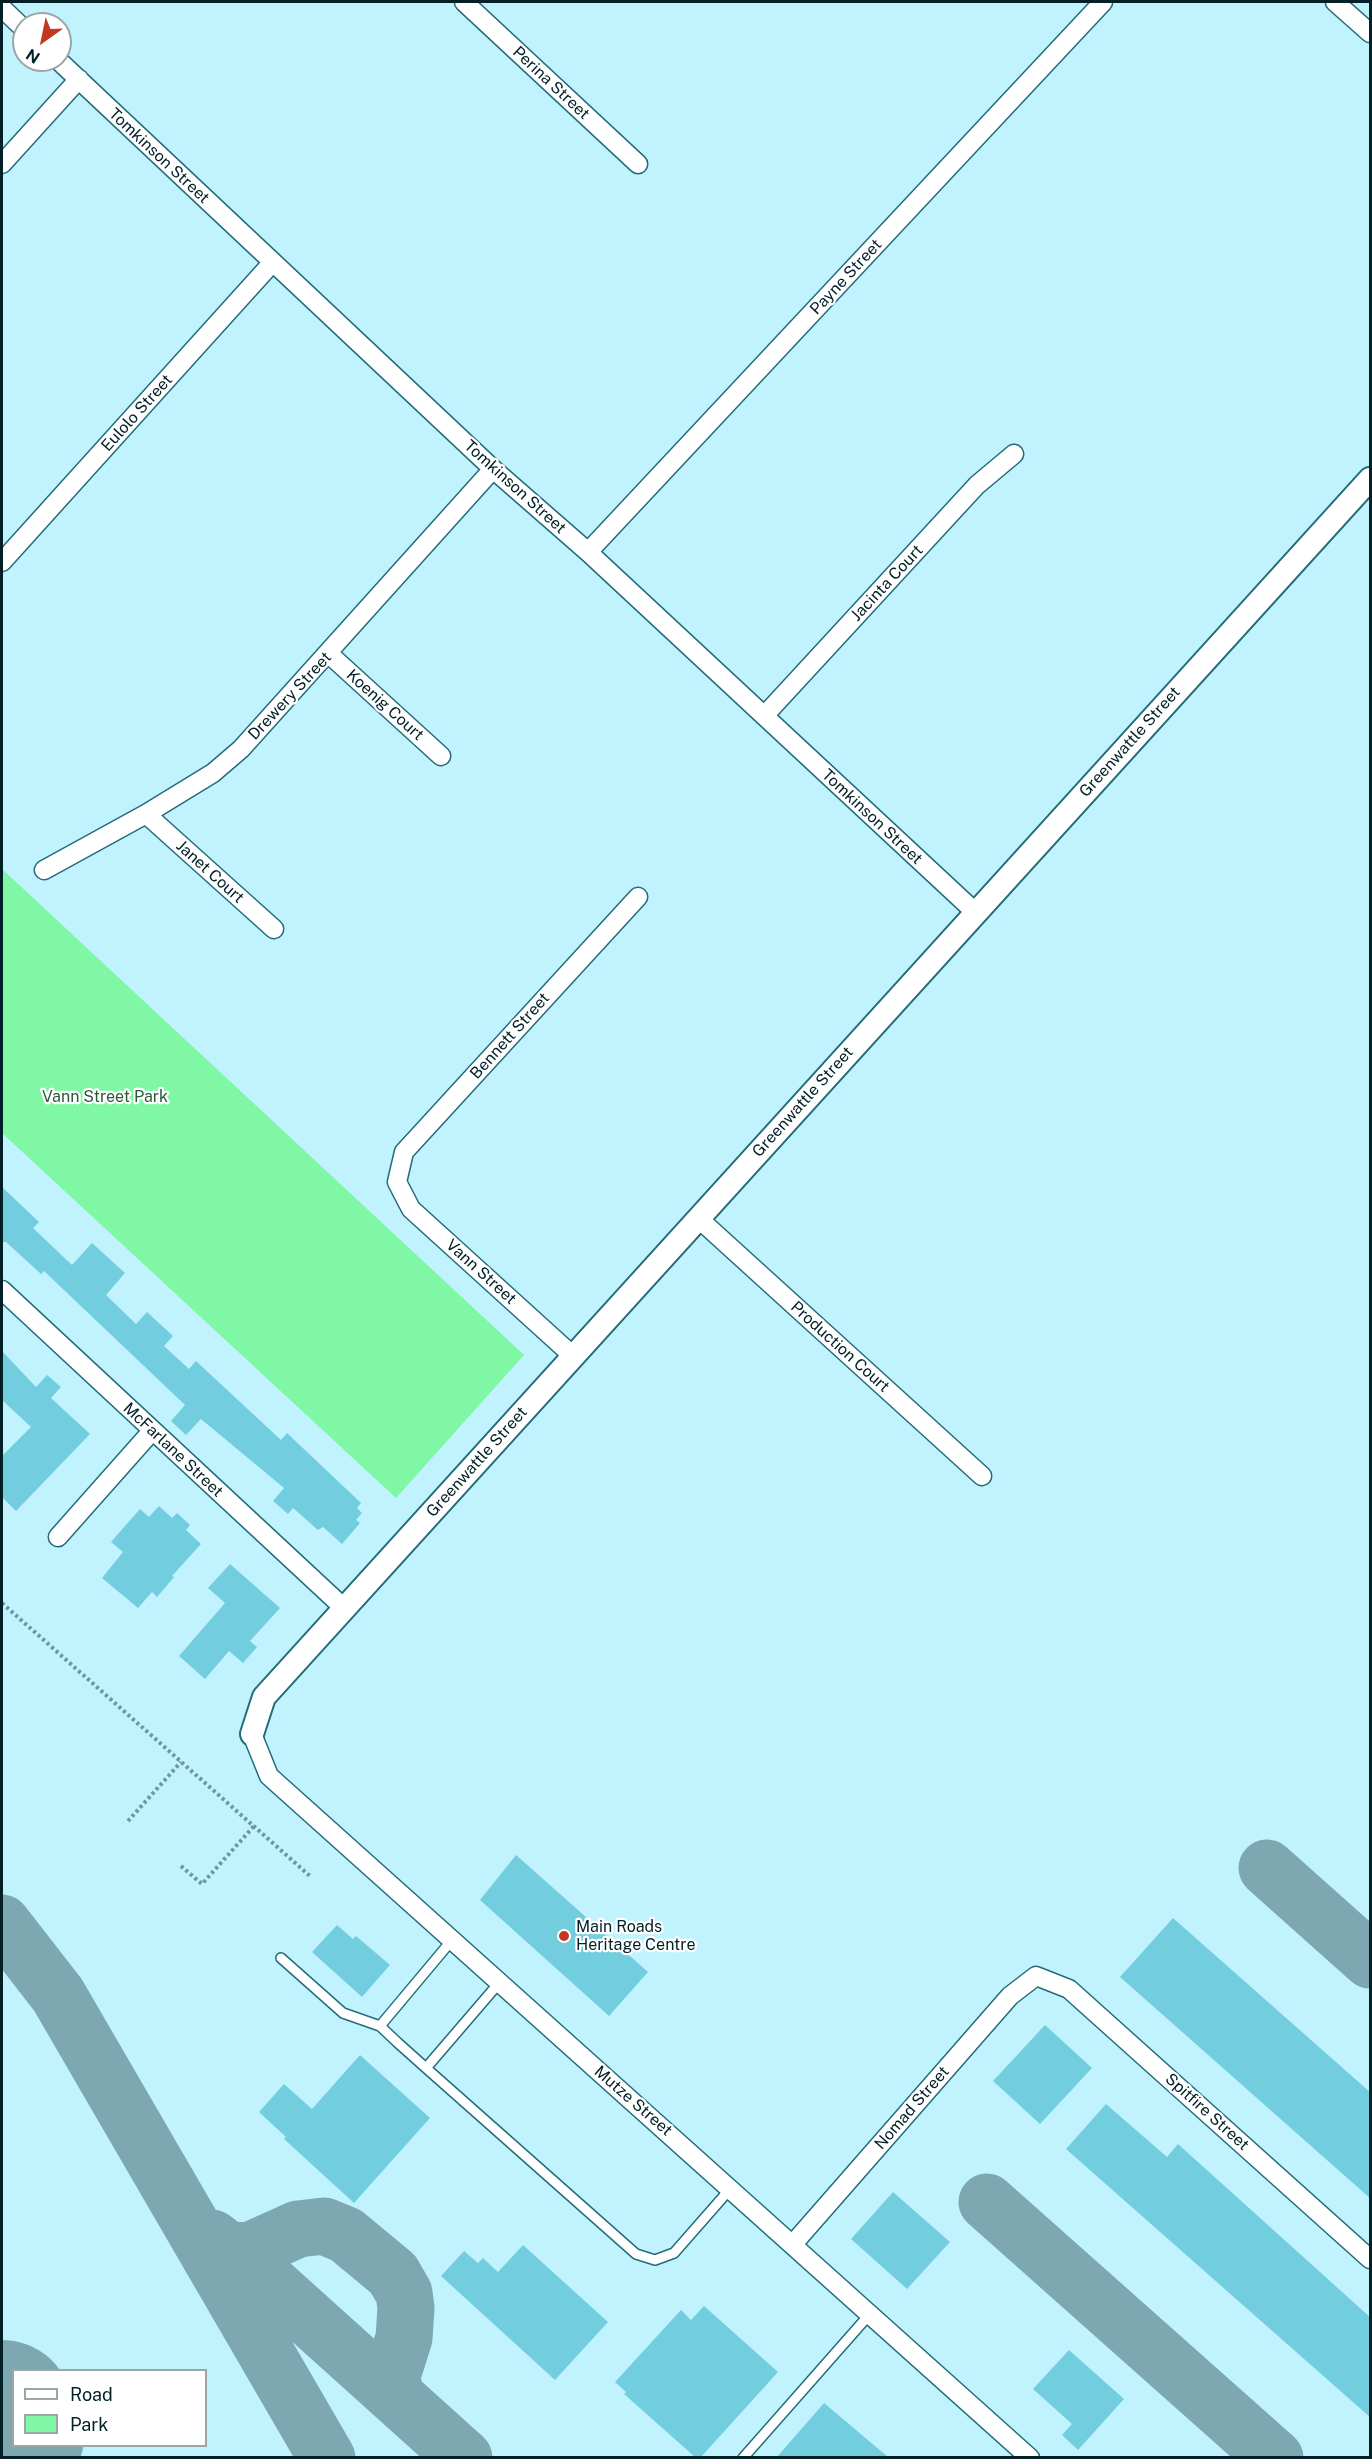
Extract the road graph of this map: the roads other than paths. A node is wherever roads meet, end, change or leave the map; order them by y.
1 (464, 2) edge
2 (1103, 2) edge
3 (1335, 2) edge
4 (1371, 33) edge
5 (71, 72) edge
6 (79, 80) junction
7 (2, 164) edge
8 (638, 164) dead end
9 (272, 263) junction
10 (1014, 454) dead end
11 (493, 469) junction
12 (1371, 479) edge
13 (588, 552) junction
14 (2, 562) edge
15 (329, 654) junction
16 (764, 716) junction
17 (441, 756) dead end
18 (146, 814) junction
19 (44, 870) dead end
20 (638, 897) dead end
21 (975, 912) junction
22 (274, 929) dead end
23 (397, 1182) joint
24 (698, 1218) junction
25 (2, 1290) edge
26 (573, 1356) junction
27 (152, 1431) junction
28 (982, 1476) dead end
29 (58, 1537) dead end
30 (345, 1609) junction
31 (252, 1734) joint
32 (452, 1940) junction
33 (281, 1958) dead end
34 (1036, 1976) joint
35 (499, 1983) junction
36 (380, 2026) junction
37 (426, 2068) junction
38 (731, 2188) junction
39 (793, 2244) junction
40 (1371, 2259) edge
41 (869, 2315) junction
42 (743, 2457) edge
43 (1030, 2457) edge

1 - 8 street, Perina Street
2 - 13 street, Payne Street
3 - 4 street
5 - 6 street, Tomkinson Street
6 - 7 street
6 - 9 street, Tomkinson Street
9 - 11 street, Tomkinson Street
9 - 14 street, Eulolo Street
10 - 16 street, Jacinta Court
11 - 13 street, Tomkinson Street
11 - 15 street, Drewery Street
12 - 21 street, Greenwattle Street
13 - 16 street, Tomkinson Street
15 - 17 street, Koenig Court
15 - 18 street, Drewery Street
16 - 21 street, Tomkinson Street
18 - 19 street, Drewery Street
18 - 22 street, Janet Court
20 - 23 street, Bennett Street
21 - 24 street, Greenwattle Street
23 - 26 street, Vann Street
24 - 26 street, Greenwattle Street
24 - 28 street, Production Court
25 - 27 street, McFarlane Street
26 - 30 street, Greenwattle Street
27 - 29 street
27 - 30 street, McFarlane Street
30 - 31 street, Greenwattle Street
31 - 32 street, Mutze Street
32 - 35 street, Mutze Street
32 - 36 lane
33 - 36 lane
34 - 39 street, Nomad Street
34 - 40 street, Spitfire Street
35 - 37 lane
35 - 38 street, Mutze Street
36 - 37 lane
37 - 38 lane
38 - 39 street, Mutze Street
39 - 41 street, Mutze Street
41 - 42 lane
41 - 43 street, Mutze Street

